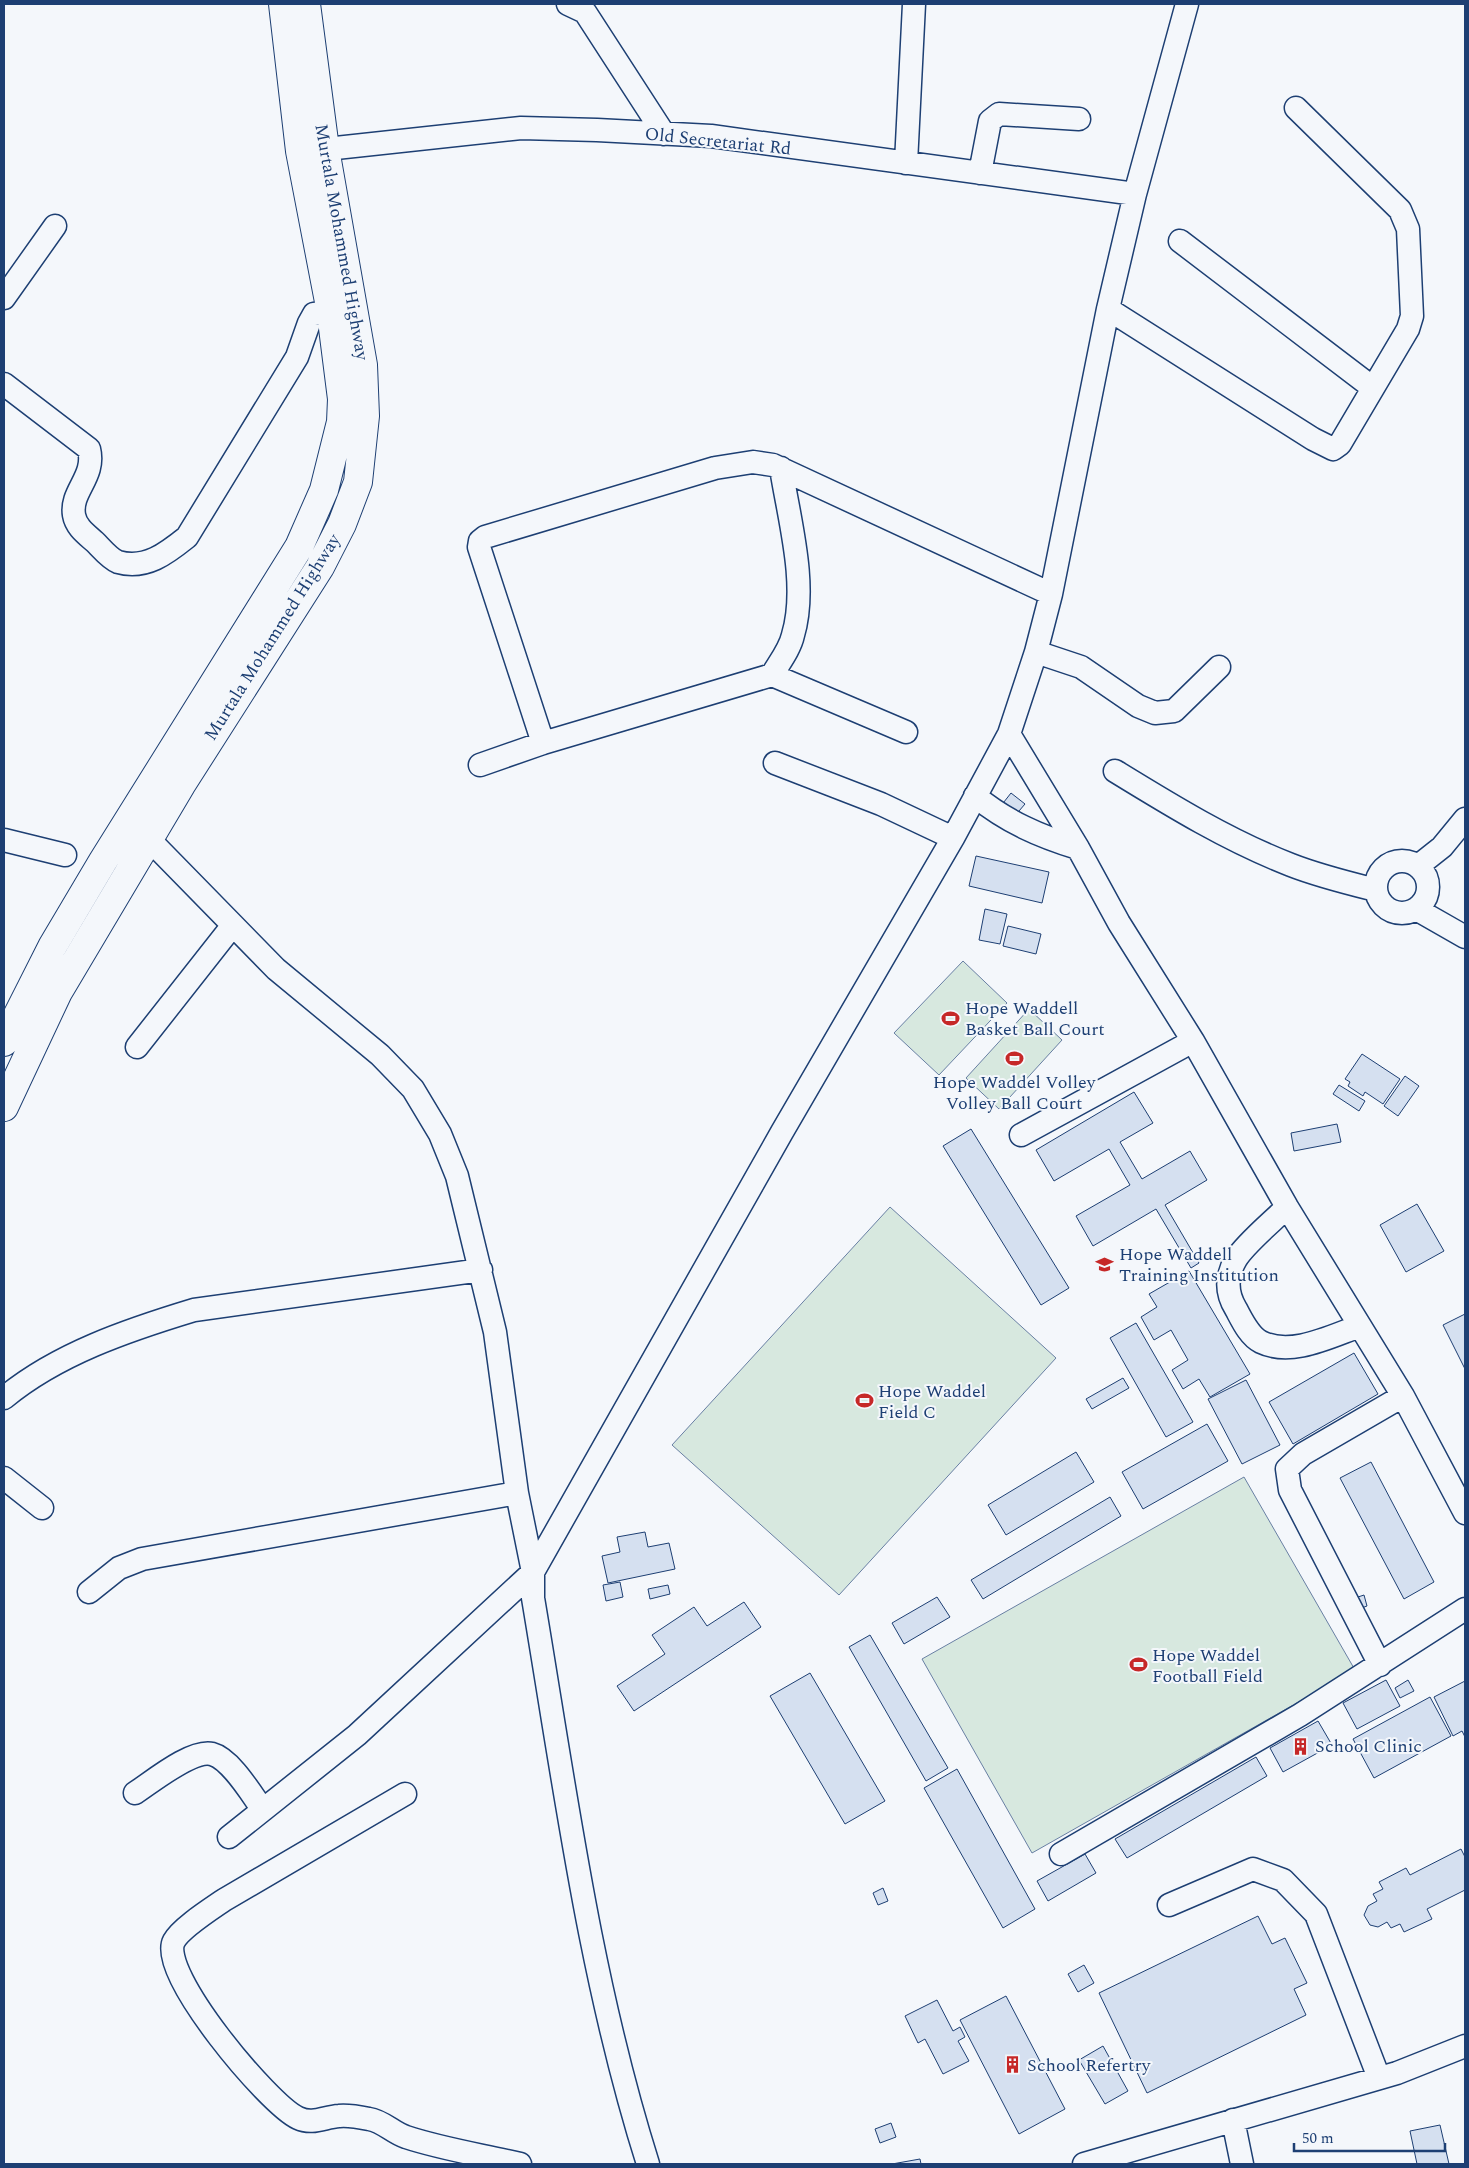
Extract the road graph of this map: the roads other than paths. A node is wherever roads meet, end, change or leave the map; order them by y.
1 (282, 4) edge
2 (306, 4) edge
3 (568, 4) edge
4 (914, 4) edge
5 (1187, 4) edge
6 (1296, 108) dead end
7 (1080, 119) dead end
8 (664, 134) junction
9 (313, 150) junction
10 (906, 163) junction
11 (980, 173) junction
12 (1135, 194) junction
13 (55, 226) dead end
14 (1180, 241) dead end
15 (4, 298) edge
16 (1108, 309) junction
17 (331, 312) junction
18 (4, 384) edge
19 (1374, 388) junction
20 (781, 468) junction
21 (1051, 594) junction
22 (1036, 652) junction
23 (1219, 667) dead end
24 (772, 675) junction
25 (906, 732) dead end
26 (1009, 734) junction
27 (542, 743) junction
28 (776, 763) dead end
29 (480, 765) dead end
30 (1115, 771) dead end
31 (975, 796) junction
32 (130, 818) junction
33 (1465, 819) edge
34 (953, 838) junction
35 (149, 839) junction
36 (4, 840) edge
37 (1078, 848) junction
38 (65, 855) dead end
39 (1418, 866) junction
40 (1376, 890) junction
41 (1416, 909) junction
42 (233, 925) junction
43 (1465, 937) edge
44 (1193, 1041) junction
45 (4, 1042) edge
46 (137, 1047) dead end
47 (4, 1107) edge
48 (1021, 1134) dead end
49 (1287, 1208) junction
50 (481, 1270) junction
51 (1360, 1326) junction
52 (1403, 1396) junction
53 (4, 1398) edge
54 (4, 1478) edge
55 (517, 1493) junction
56 (42, 1508) dead end
57 (1465, 1513) edge
58 (533, 1572) junction
59 (89, 1592) dead end
60 (1465, 1609) edge
61 (1380, 1665) junction
62 (135, 1793) dead end
63 (405, 1794) dead end
64 (263, 1810) junction
65 (229, 1838) dead end
66 (1061, 1854) dead end
67 (1169, 1905) dead end
68 (1465, 2046) edge
69 (1379, 2078) junction
70 (1233, 2120) junction
71 (520, 2164) edge
72 (648, 2164) edge
73 (1084, 2164) edge
74 (1242, 2164) edge

1 - 9 highway, Murtala Mohammed Highway
2 - 9 highway, Murtala Mohammed Highway
3 - 8 street
4 - 10 street
5 - 12 street
6 - 19 street
7 - 11 street
8 - 9 street, Old Secretariat Rd
8 - 10 street, Old Secretariat Rd
9 - 17 highway, Murtala Mohammed Highway
9 - 35 highway, Murtala Mohammed Highway
10 - 11 street, Old Secretariat Rd
11 - 12 street, Old Secretariat Rd
12 - 16 street
13 - 15 street
14 - 19 street
16 - 19 street
16 - 21 street
17 - 18 street
17 - 32 highway, Murtala Mohammed Highway
20 - 21 street
20 - 24 street
20 - 27 street
21 - 22 street
22 - 23 street
22 - 26 street
24 - 25 street
24 - 27 street
26 - 31 street
26 - 37 street
27 - 29 street
28 - 34 street
30 - 40 street
31 - 34 street
31 - 37 street
32 - 35 street
32 - 45 highway, Murtala Mohammed Highway
33 - 39 street
34 - 58 street
35 - 42 street
35 - 47 highway, Murtala Mohammed Highway
36 - 38 street
37 - 44 street
39 - 40 street
39 - 41 street
40 - 41 street
41 - 43 street
42 - 46 street
42 - 50 street
44 - 48 street
44 - 49 street
49 - 51 street
49 - 51 street
50 - 53 street
50 - 55 street
51 - 52 street
52 - 57 street
52 - 61 street
54 - 56 street
55 - 58 street
55 - 59 street
58 - 64 street
58 - 72 street
60 - 61 street
61 - 66 street
62 - 64 street
63 - 71 street
64 - 65 street
67 - 69 street
68 - 69 street
69 - 70 street
70 - 73 street
70 - 74 street

